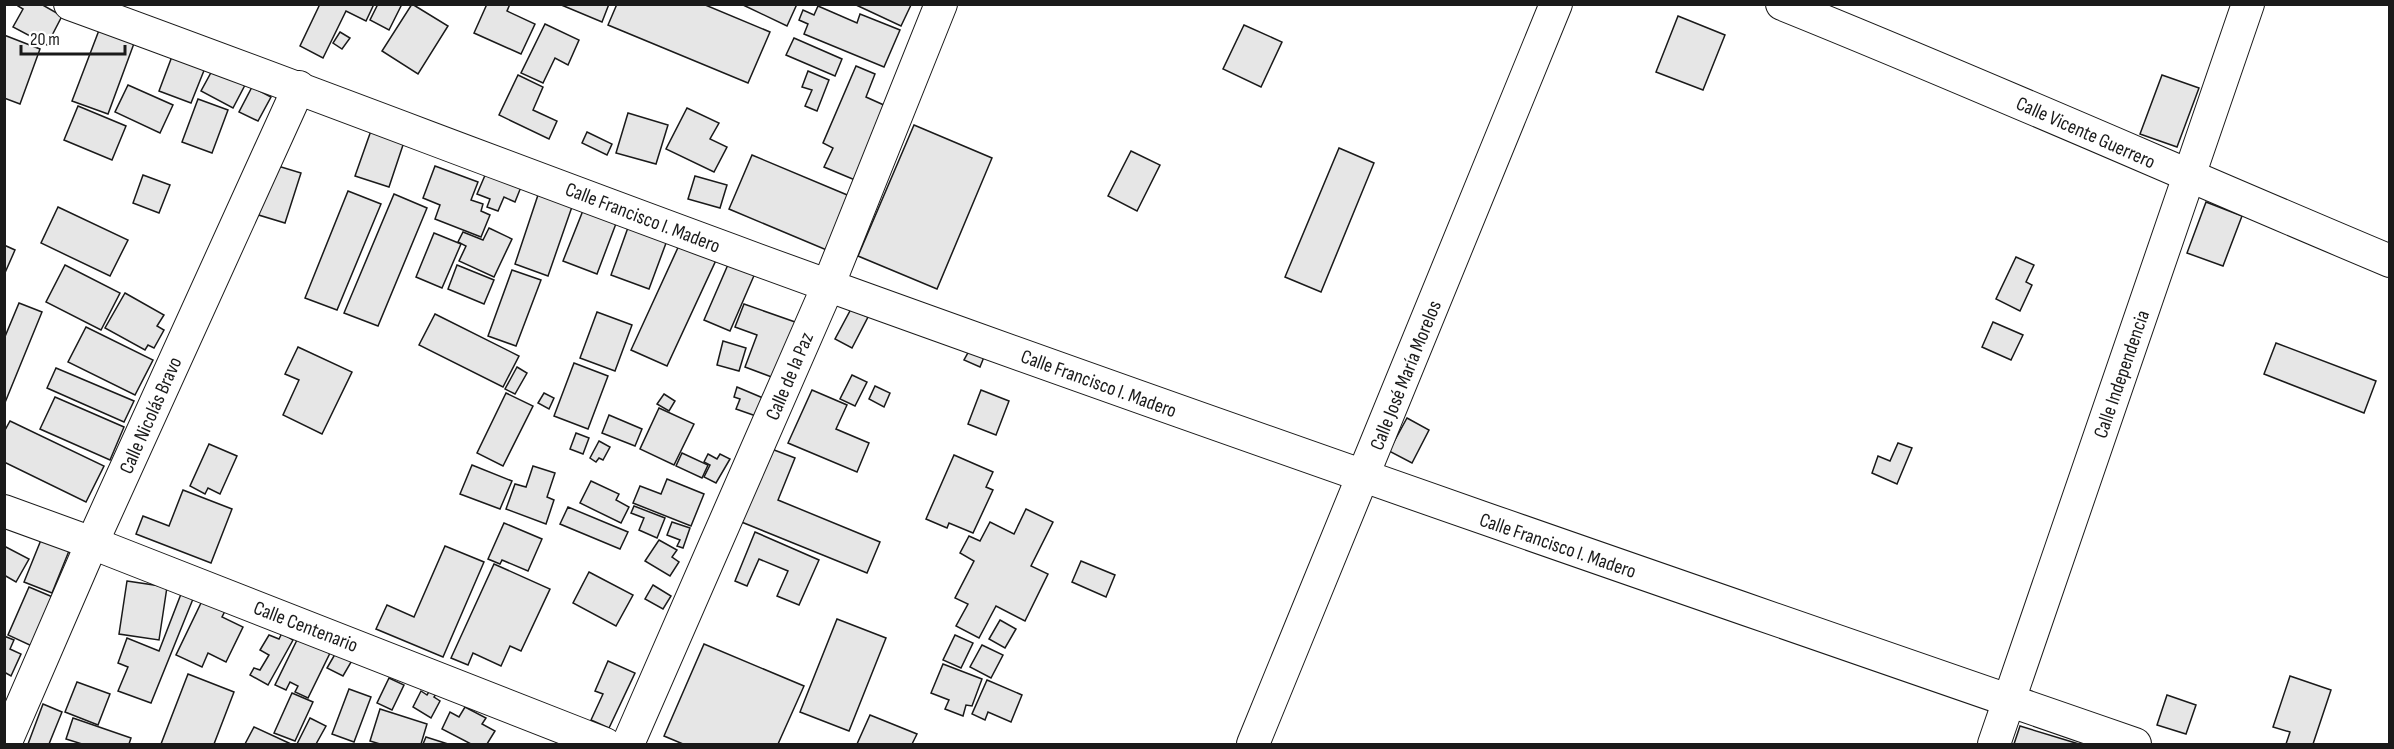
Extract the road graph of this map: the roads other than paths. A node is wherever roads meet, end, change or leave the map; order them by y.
1 (70, 4) edge
2 (941, 4) edge
3 (1556, 4) edge
4 (1782, 4) edge
5 (2248, 4) edge
6 (299, 87) junction
7 (2189, 177) junction
8 (2390, 261) edge
9 (828, 286) junction
10 (1363, 477) junction
11 (4, 512) edge
12 (92, 543) junction
13 (2008, 701) junction
14 (5, 744) edge
15 (605, 744) edge
16 (628, 744) edge
17 (1253, 744) edge
18 (1994, 744) edge
19 (2135, 744) edge

1 - 6 street, Calle Francisco I. Madero
2 - 9 street, Calle de la Paz
3 - 10 street, Calle José María Morelos
4 - 7 street, Calle Vicente Guerrero
5 - 7 street, Calle Independencia
6 - 9 street, Calle Francisco I. Madero
6 - 12 street, Calle Nicolás Bravo
7 - 8 street, Calle Vicente Guerrero
7 - 13 street, Calle Independencia
9 - 10 street, Calle Francisco I. Madero
9 - 16 street, Calle de la Paz
10 - 13 street, Calle Francisco I. Madero
10 - 17 street, Calle José María Morelos
11 - 12 street, Calle Centenario
12 - 14 street, Calle Nicolás Bravo
12 - 15 street, Calle Centenario
13 - 18 street, Calle Independencia
13 - 19 street, Calle Francisco I. Madero

